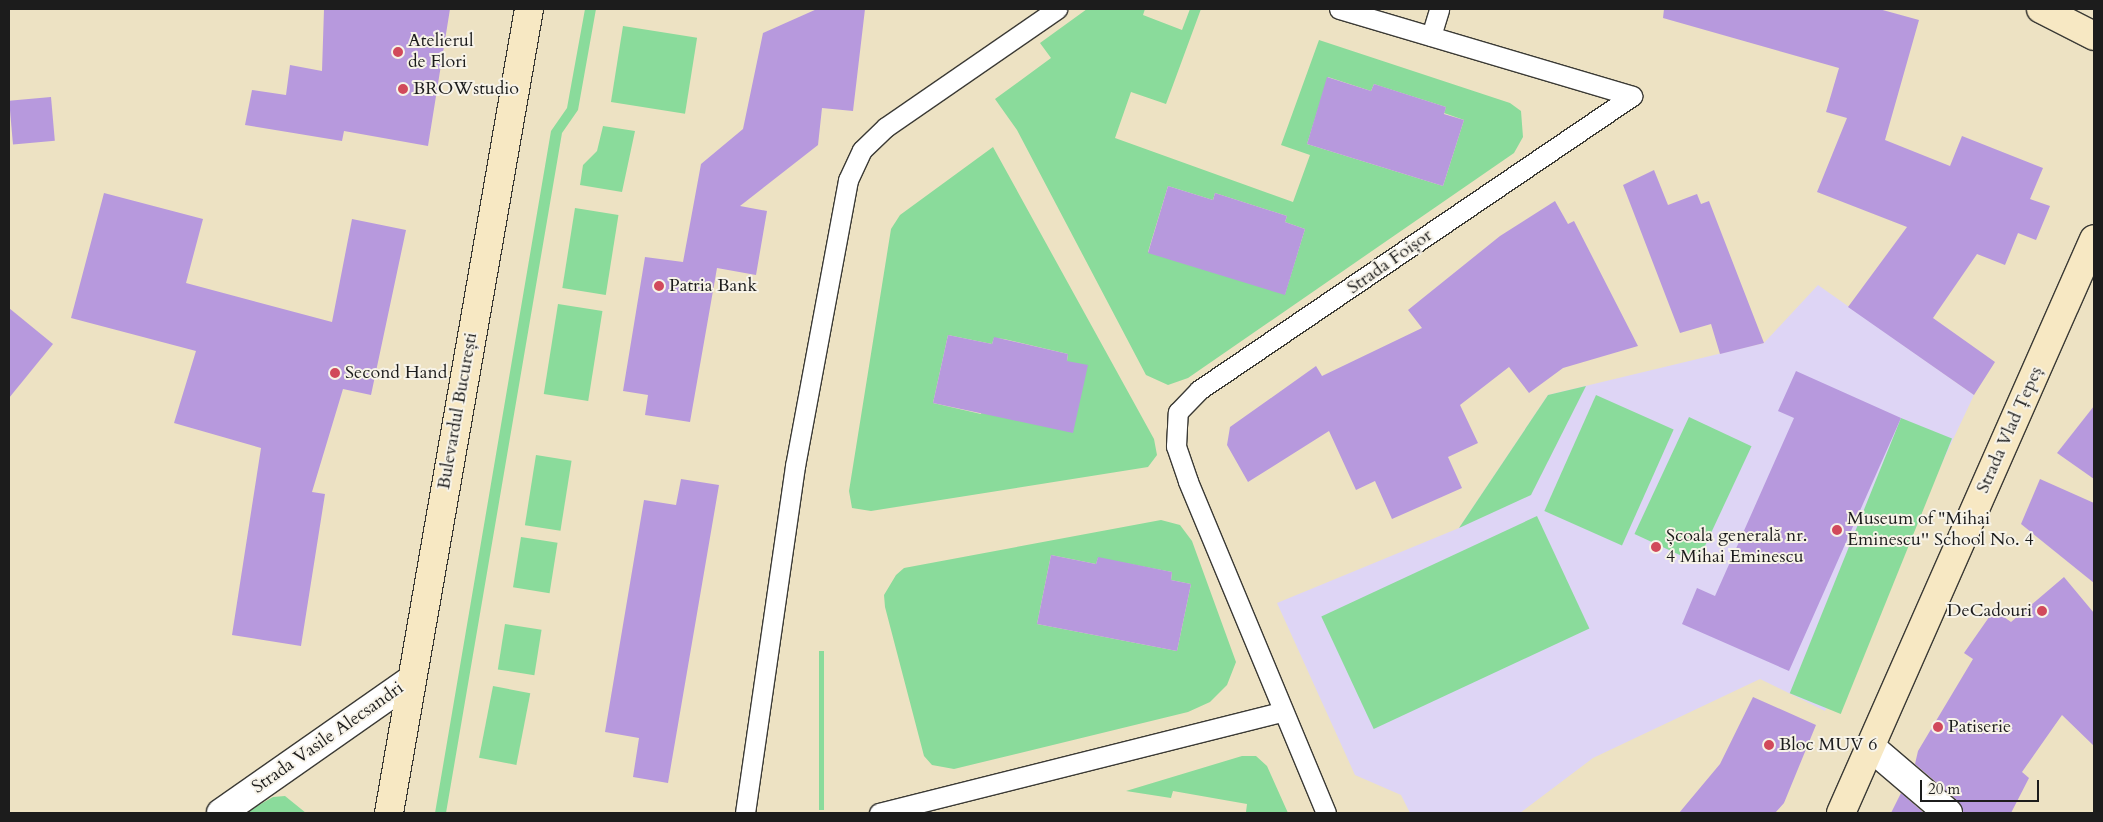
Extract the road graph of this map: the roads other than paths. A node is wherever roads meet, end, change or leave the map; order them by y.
1 (529, 9) edge
2 (1057, 9) edge
3 (1339, 9) edge
4 (1439, 9) edge
5 (2041, 9) edge
6 (1431, 36) junction
7 (2094, 36) edge
8 (2094, 239) edge
9 (411, 680) junction
10 (1280, 712) junction
11 (1872, 748) junction
12 (222, 813) edge
13 (389, 813) edge
14 (745, 813) edge
15 (879, 813) edge
16 (1326, 813) edge
17 (1841, 813) edge
18 (1948, 813) edge

1 - 9 main road, Bulevardul București
2 - 14 lane
3 - 6 lane
4 - 6 lane
5 - 7 main road
6 - 10 lane, Strada Foișor
8 - 11 main road, Strada Vlad Țepeș
9 - 12 street, Strada Vasile Alecsandri
9 - 13 main road, Bulevardul București
10 - 15 lane
10 - 16 lane
11 - 17 main road, Strada Vlad Țepeș
11 - 18 street

